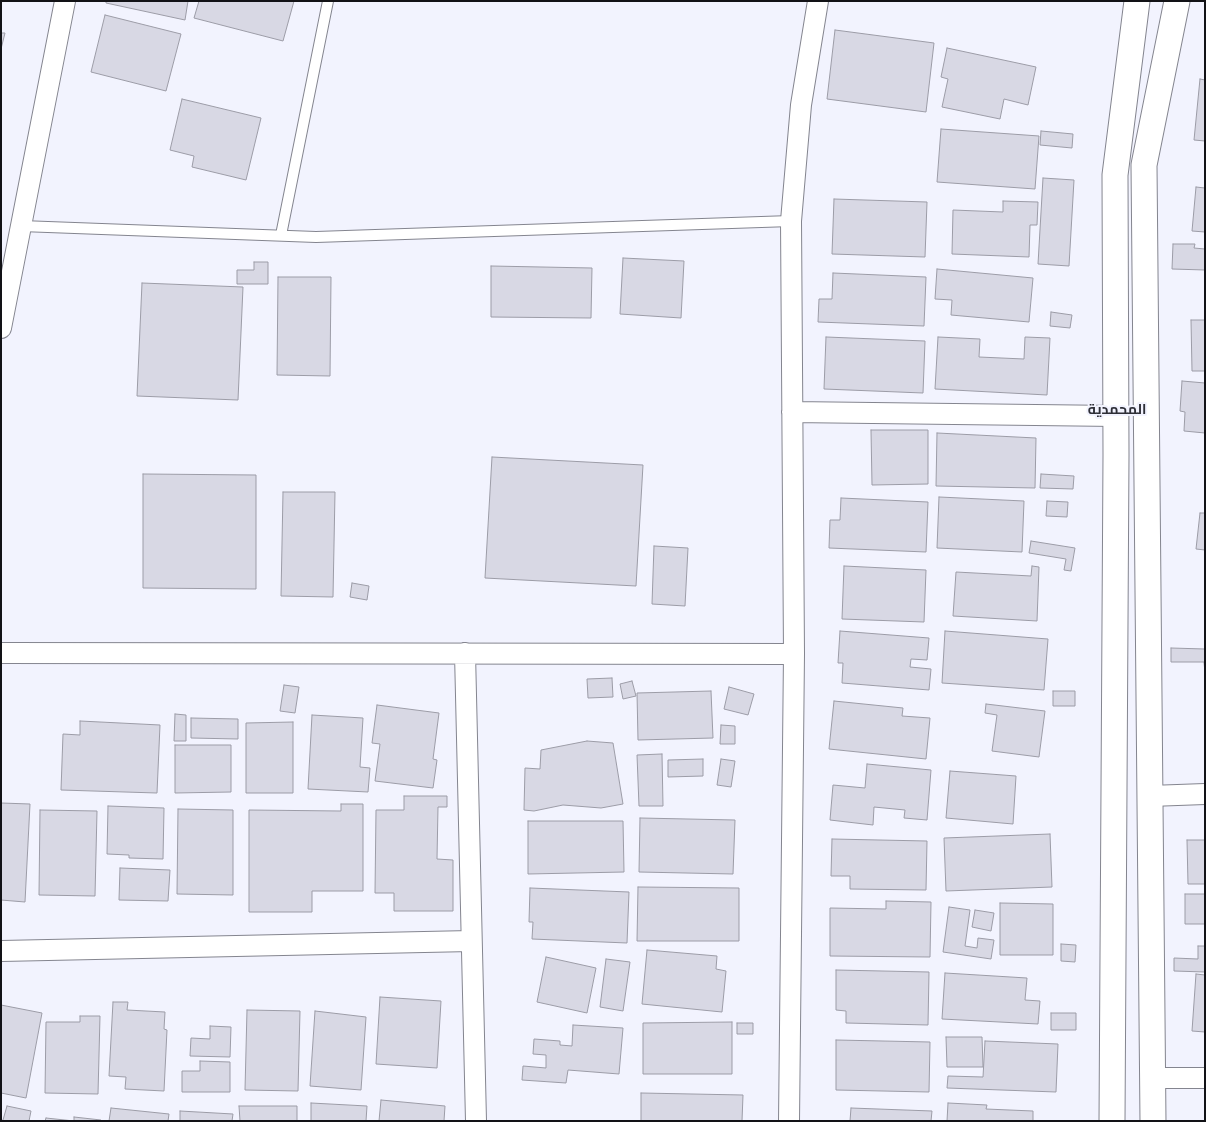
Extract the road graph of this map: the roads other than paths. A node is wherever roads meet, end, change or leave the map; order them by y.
1 (65, 1) edge
2 (328, 1) edge
3 (818, 1) edge
4 (1137, 1) edge
5 (1177, 1) edge
6 (791, 221) junction
7 (21, 226) junction
8 (281, 236) junction
9 (1, 326) edge
10 (792, 412) junction
11 (1116, 416) junction
12 (1, 653) edge
13 (465, 654) junction
14 (794, 654) junction
15 (1205, 794) edge
16 (1150, 796) junction
17 (471, 941) junction
18 (1, 952) edge
19 (1153, 1078) junction
20 (1205, 1078) edge
21 (476, 1121) edge
22 (789, 1121) edge
23 (1112, 1121) edge
24 (1153, 1121) edge

1 - 7 street
2 - 8 lane
3 - 6 street
4 - 11 street
5 - 16 street
6 - 8 lane
6 - 10 street
7 - 8 lane
7 - 9 street
10 - 11 street
10 - 14 street
11 - 23 street
12 - 13 street
13 - 14 street
13 - 17 street
14 - 22 street
15 - 16 street
16 - 19 street
17 - 18 street
17 - 21 street
19 - 20 street
19 - 24 street

